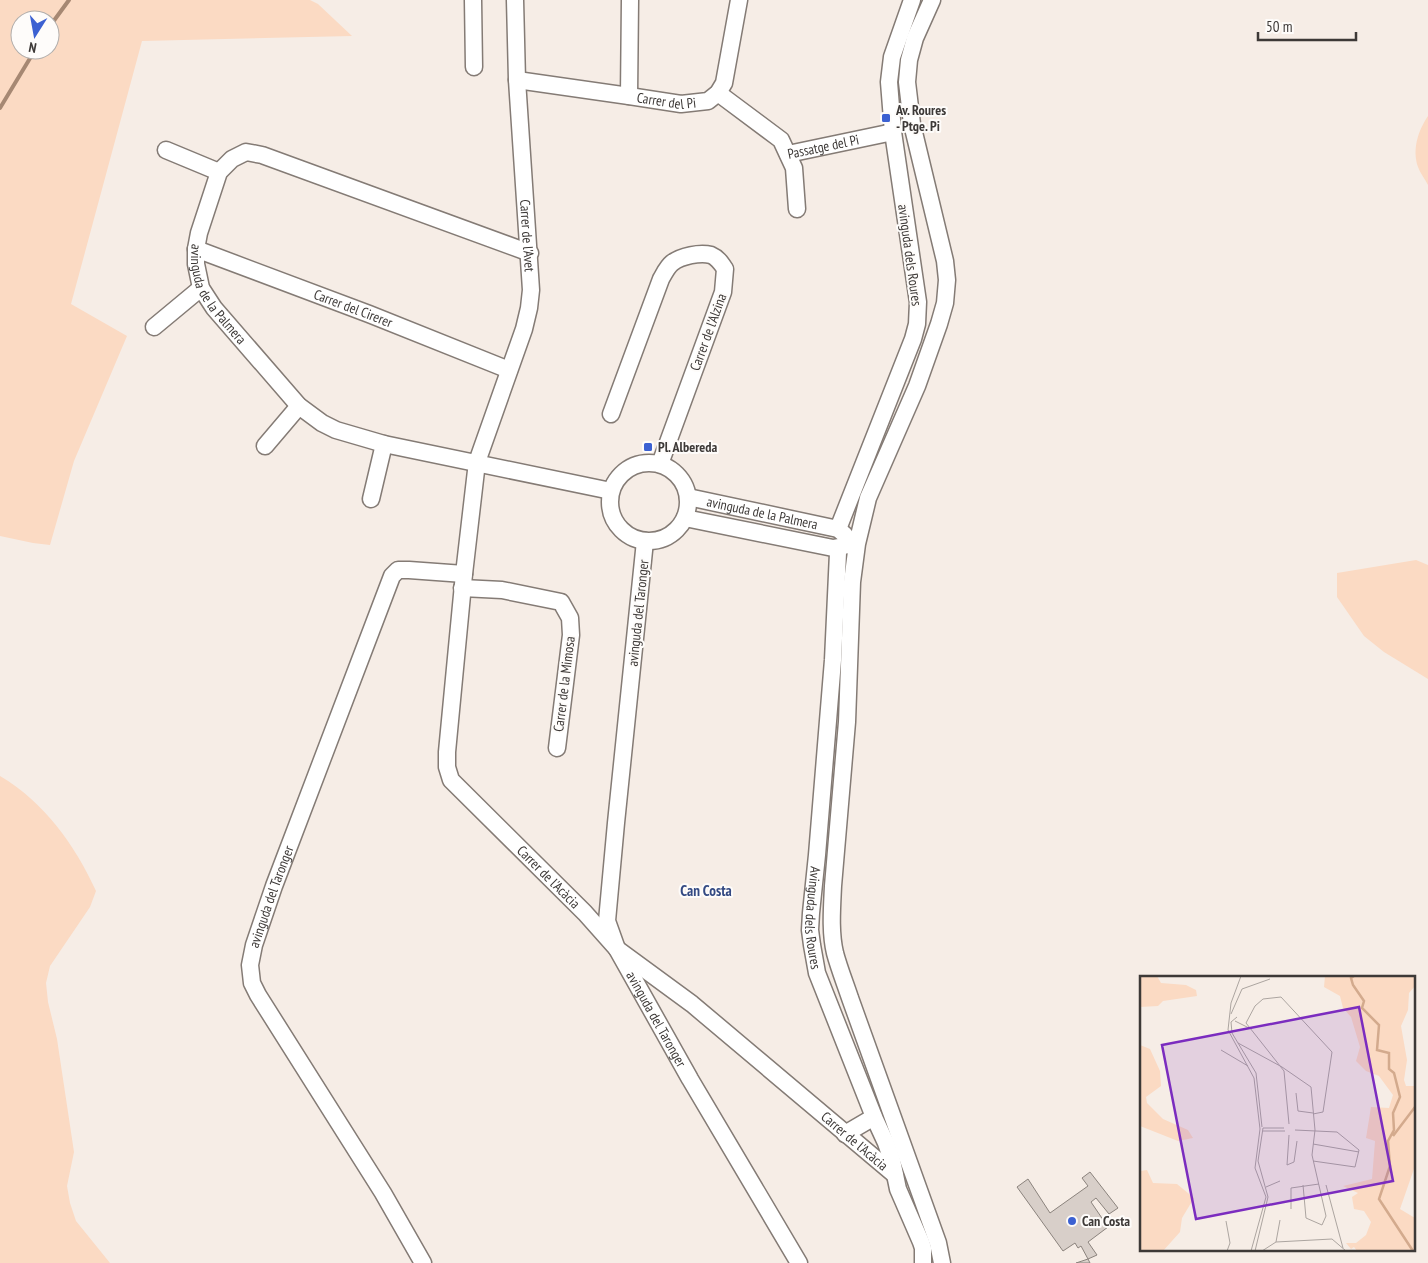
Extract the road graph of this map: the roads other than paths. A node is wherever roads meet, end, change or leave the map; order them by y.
1 (473, 0) edge
2 (515, 0) edge
3 (630, 0) edge
4 (738, 0) edge
5 (912, 0) edge
6 (932, 0) edge
7 (474, 68) dead end
8 (517, 80) junction
9 (718, 93) junction
10 (629, 96) junction
11 (893, 132) junction
12 (166, 150) dead end
13 (788, 154) junction
14 (219, 172) junction
15 (797, 209) dead end
16 (196, 249) junction
17 (530, 253) junction
18 (201, 288) junction
19 (154, 327) dead end
20 (509, 370) junction
21 (299, 406) junction
22 (610, 414) dead end
23 (384, 444) junction
24 (265, 446) dead end
25 (476, 462) junction
26 (660, 464) junction
27 (611, 491) junction
28 (688, 497) junction
29 (868, 498) junction
30 (371, 499) dead end
31 (685, 518) junction
32 (838, 529) junction
33 (645, 541) junction
34 (857, 544) junction
35 (835, 550) junction
36 (463, 581) junction
37 (852, 582) junction
38 (557, 748) dead end
39 (617, 949) junction
40 (874, 1118) junction
41 (845, 1134) junction
42 (895, 1175) junction
43 (423, 1263) edge
44 (799, 1263) edge
45 (924, 1263) edge
46 (942, 1263) edge

1 - 7 street
2 - 8 street, Carrer de l'Avet
3 - 10 street
4 - 9 street
5 - 11 street, avinguda dels Roures
6 - 29 street
8 - 10 street, Carrer del Pi
8 - 17 street, Carrer de l'Avet
9 - 10 street, Carrer del Pi
9 - 13 street, Passatge del Pi
11 - 13 street, Passatge del Pi
11 - 32 street, avinguda dels Roures
12 - 14 street
13 - 15 street
14 - 16 street, avinguda de la Palmera
14 - 17 street
16 - 18 street, avinguda de la Palmera
16 - 20 street, Carrer del Cirerer
17 - 20 street, Carrer de l'Avet
18 - 19 street
18 - 21 street, avinguda de la Palmera
20 - 25 street, Carrer de l'Avet
21 - 23 street, avinguda de la Palmera
21 - 24 street
22 - 26 street, Carrer de l'Alzina
23 - 25 street, avinguda de la Palmera
23 - 30 street
25 - 27 street, avinguda de la Palmera
25 - 36 street, Carrer de l'Acàcia
26 - 27 street
26 - 28 street
27 - 33 street
28 - 31 street
28 - 32 street, avinguda de la Palmera
29 - 32 street
29 - 34 street
31 - 33 street
31 - 35 street, avinguda de la Palmera
32 - 34 street
32 - 35 street, avinguda dels Roures
33 - 39 street, avinguda del Taronger
34 - 35 street
34 - 37 street
35 - 37 street
35 - 40 street, Avinguda dels Roures
36 - 38 street, Carrer de la Mimosa
36 - 39 street, Carrer de l'Acàcia
36 - 43 street, avinguda del Taronger
37 - 46 street
39 - 41 street, Carrer de l'Acàcia
39 - 44 street, avinguda del Taronger
40 - 41 street
40 - 42 street, Avinguda dels Roures
41 - 42 street, Carrer de l'Acàcia
42 - 45 street, Avinguda dels Roures

